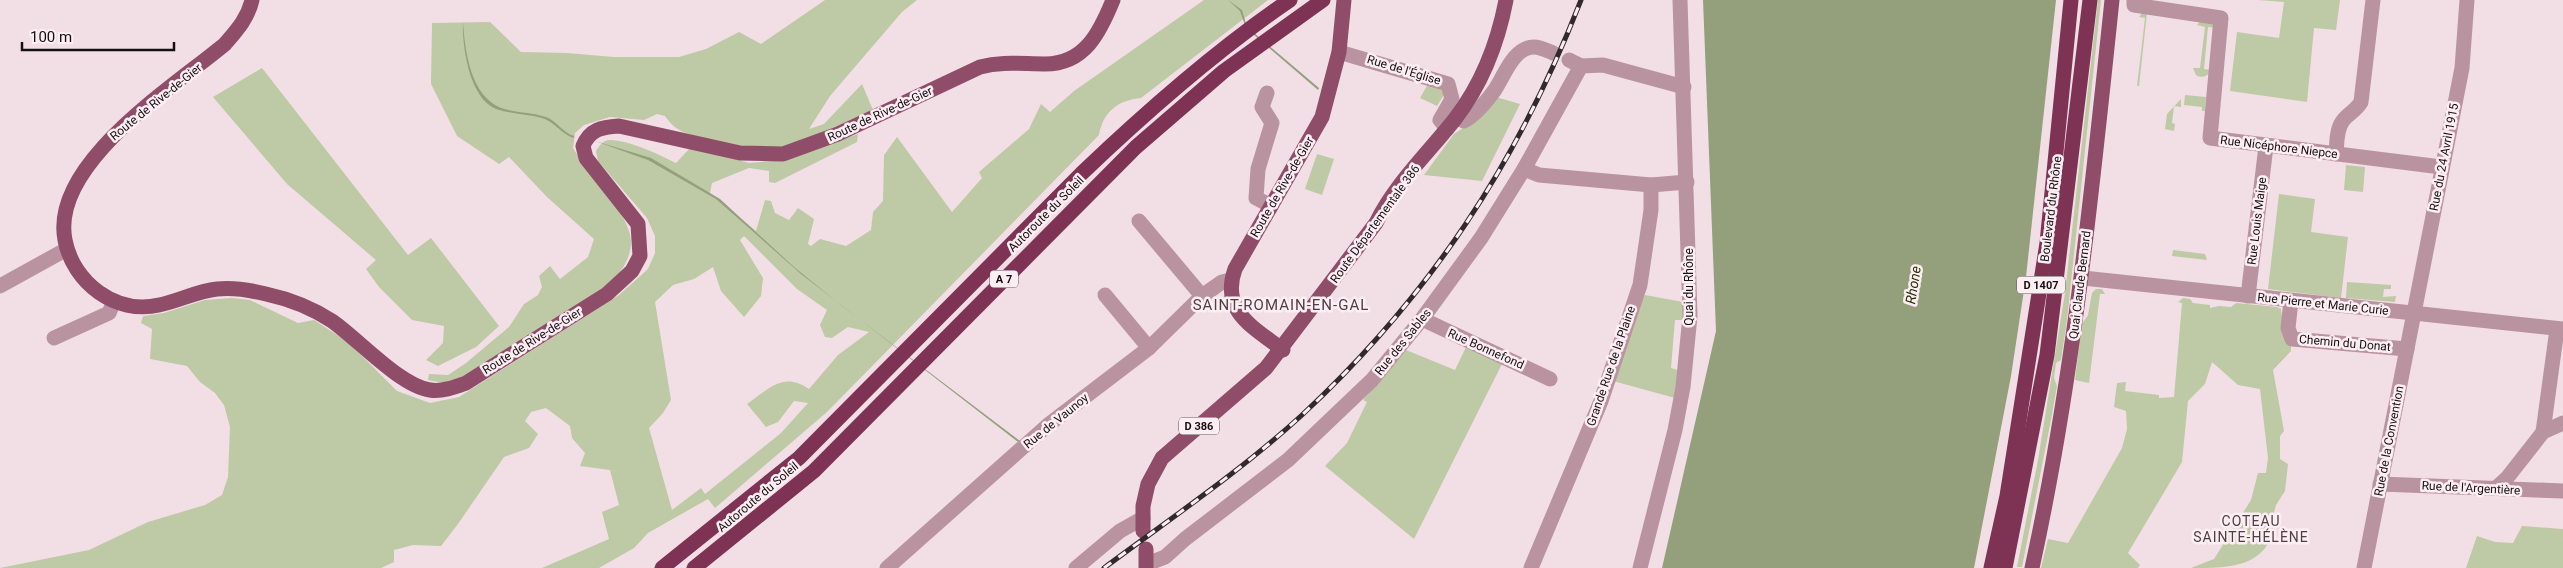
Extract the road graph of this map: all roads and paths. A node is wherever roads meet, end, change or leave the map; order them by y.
1 (252, 0) edge
2 (1113, 0) edge
3 (1290, 0) edge
4 (1323, 0) edge
5 (1344, 0) edge
6 (1506, 0) edge
7 (1680, 0) edge
8 (2071, 0) edge
9 (2090, 0) edge
10 (2112, 0) edge
11 (2134, 0) edge
12 (2373, 0) edge
13 (2467, 0) edge
14 (1339, 52) junction
15 (1553, 53) dead end
16 (1684, 87) junction
17 (1267, 93) dead end
18 (1451, 123) junction
19 (2266, 146) junction
20 (2336, 154) junction
21 (2441, 167) junction
22 (1524, 169) junction
23 (1687, 182) junction
24 (1651, 185) junction
25 (1271, 206) junction
26 (1138, 221) dead end
27 (67, 249) junction
28 (2083, 278) junction
29 (1230, 280) junction
30 (0, 286) edge
31 (1105, 296) dead end
32 (1202, 296) junction
33 (2248, 296) junction
34 (114, 301) junction
35 (2291, 301) junction
36 (2414, 313) junction
37 (1422, 319) junction
38 (2560, 329) edge
39 (54, 338) dead end
40 (1150, 348) junction
41 (2407, 349) junction
42 (1283, 350) junction
43 (1550, 379) dead end
44 (2563, 424) edge
45 (2543, 432) junction
46 (2380, 484) junction
47 (2496, 488) junction
48 (2563, 490) edge
49 (1143, 525) joint
50 (1147, 560) edge
51 (662, 568) edge
52 (694, 568) edge
53 (887, 568) edge
54 (1076, 568) edge
55 (1531, 568) edge
56 (1640, 568) edge
57 (1991, 568) edge
58 (2005, 568) edge
59 (2032, 568) edge
60 (2364, 568) edge

1 - 27 main road, Route de Rive-de-Gier
2 - 34 main road, Route de Rive-de-Gier
3 - 51 highway, Autoroute du Soleil / A 7
4 - 52 highway, Autoroute du Soleil / A 7
5 - 14 main road, Route de Rive-de-Gier
6 - 18 main road, Route Départementale 386 / D 386
7 - 16 street, Quai du Rhône
8 - 57 highway, Boulevard du Rhône / D 1407
9 - 58 highway, Boulevard du Rhône / D 1407
10 - 28 main road, Quai Claude Bernard
11 - 19 street, Rue Nicéphore Niepce
12 - 20 street
13 - 21 street, Rue du 24 Avril 1915
14 - 18 street, Rue de l'Église
14 - 25 main road, Route de Rive-de-Gier
15 - 18 street
16 - 22 street, Rue des Sables
16 - 23 street, Quai du Rhône
17 - 25 street
18 - 42 main road, Route Départementale 386 / D 386
19 - 20 street, Rue Nicéphore Niepce
19 - 33 street, Rue Louis Maige
20 - 21 street, Rue Nicéphore Niepce
21 - 36 street, Rue du 24 Avril 1915
22 - 24 street
22 - 37 street, Rue des Sables
23 - 24 street
23 - 56 street, Quai du Rhône
24 - 55 street, Grande Rue de la Plaine
25 - 29 main road, Route de Rive-de-Gier
26 - 32 street
27 - 30 street
27 - 34 main road, Route de Rive-de-Gier
28 - 33 street, Rue Pierre et Marie Curie
28 - 59 main road, Quai Claude Bernard
29 - 32 street, Rue de Vaunoy
29 - 42 main road
31 - 40 street
32 - 40 street, Rue de Vaunoy
33 - 35 street, Rue Pierre et Marie Curie
34 - 39 street
35 - 36 street, Rue Pierre et Marie Curie
35 - 41 street, Chemin du Donat
36 - 38 street, Rue Pierre et Marie Curie
36 - 41 street, Rue de la Convention
37 - 43 street, Rue Bonnefond
37 - 50 street, Rue des Sables
38 - 45 street
40 - 53 street, Rue de Vaunoy
41 - 46 street, Rue de la Convention
42 - 49 main road, Route Départementale 386 / D 386
44 - 45 street
45 - 47 street
46 - 47 street, Rue de l'Argentière
46 - 60 street, Rue de la Convention
47 - 48 street, Rue de l'Argentière
49 - 54 street

